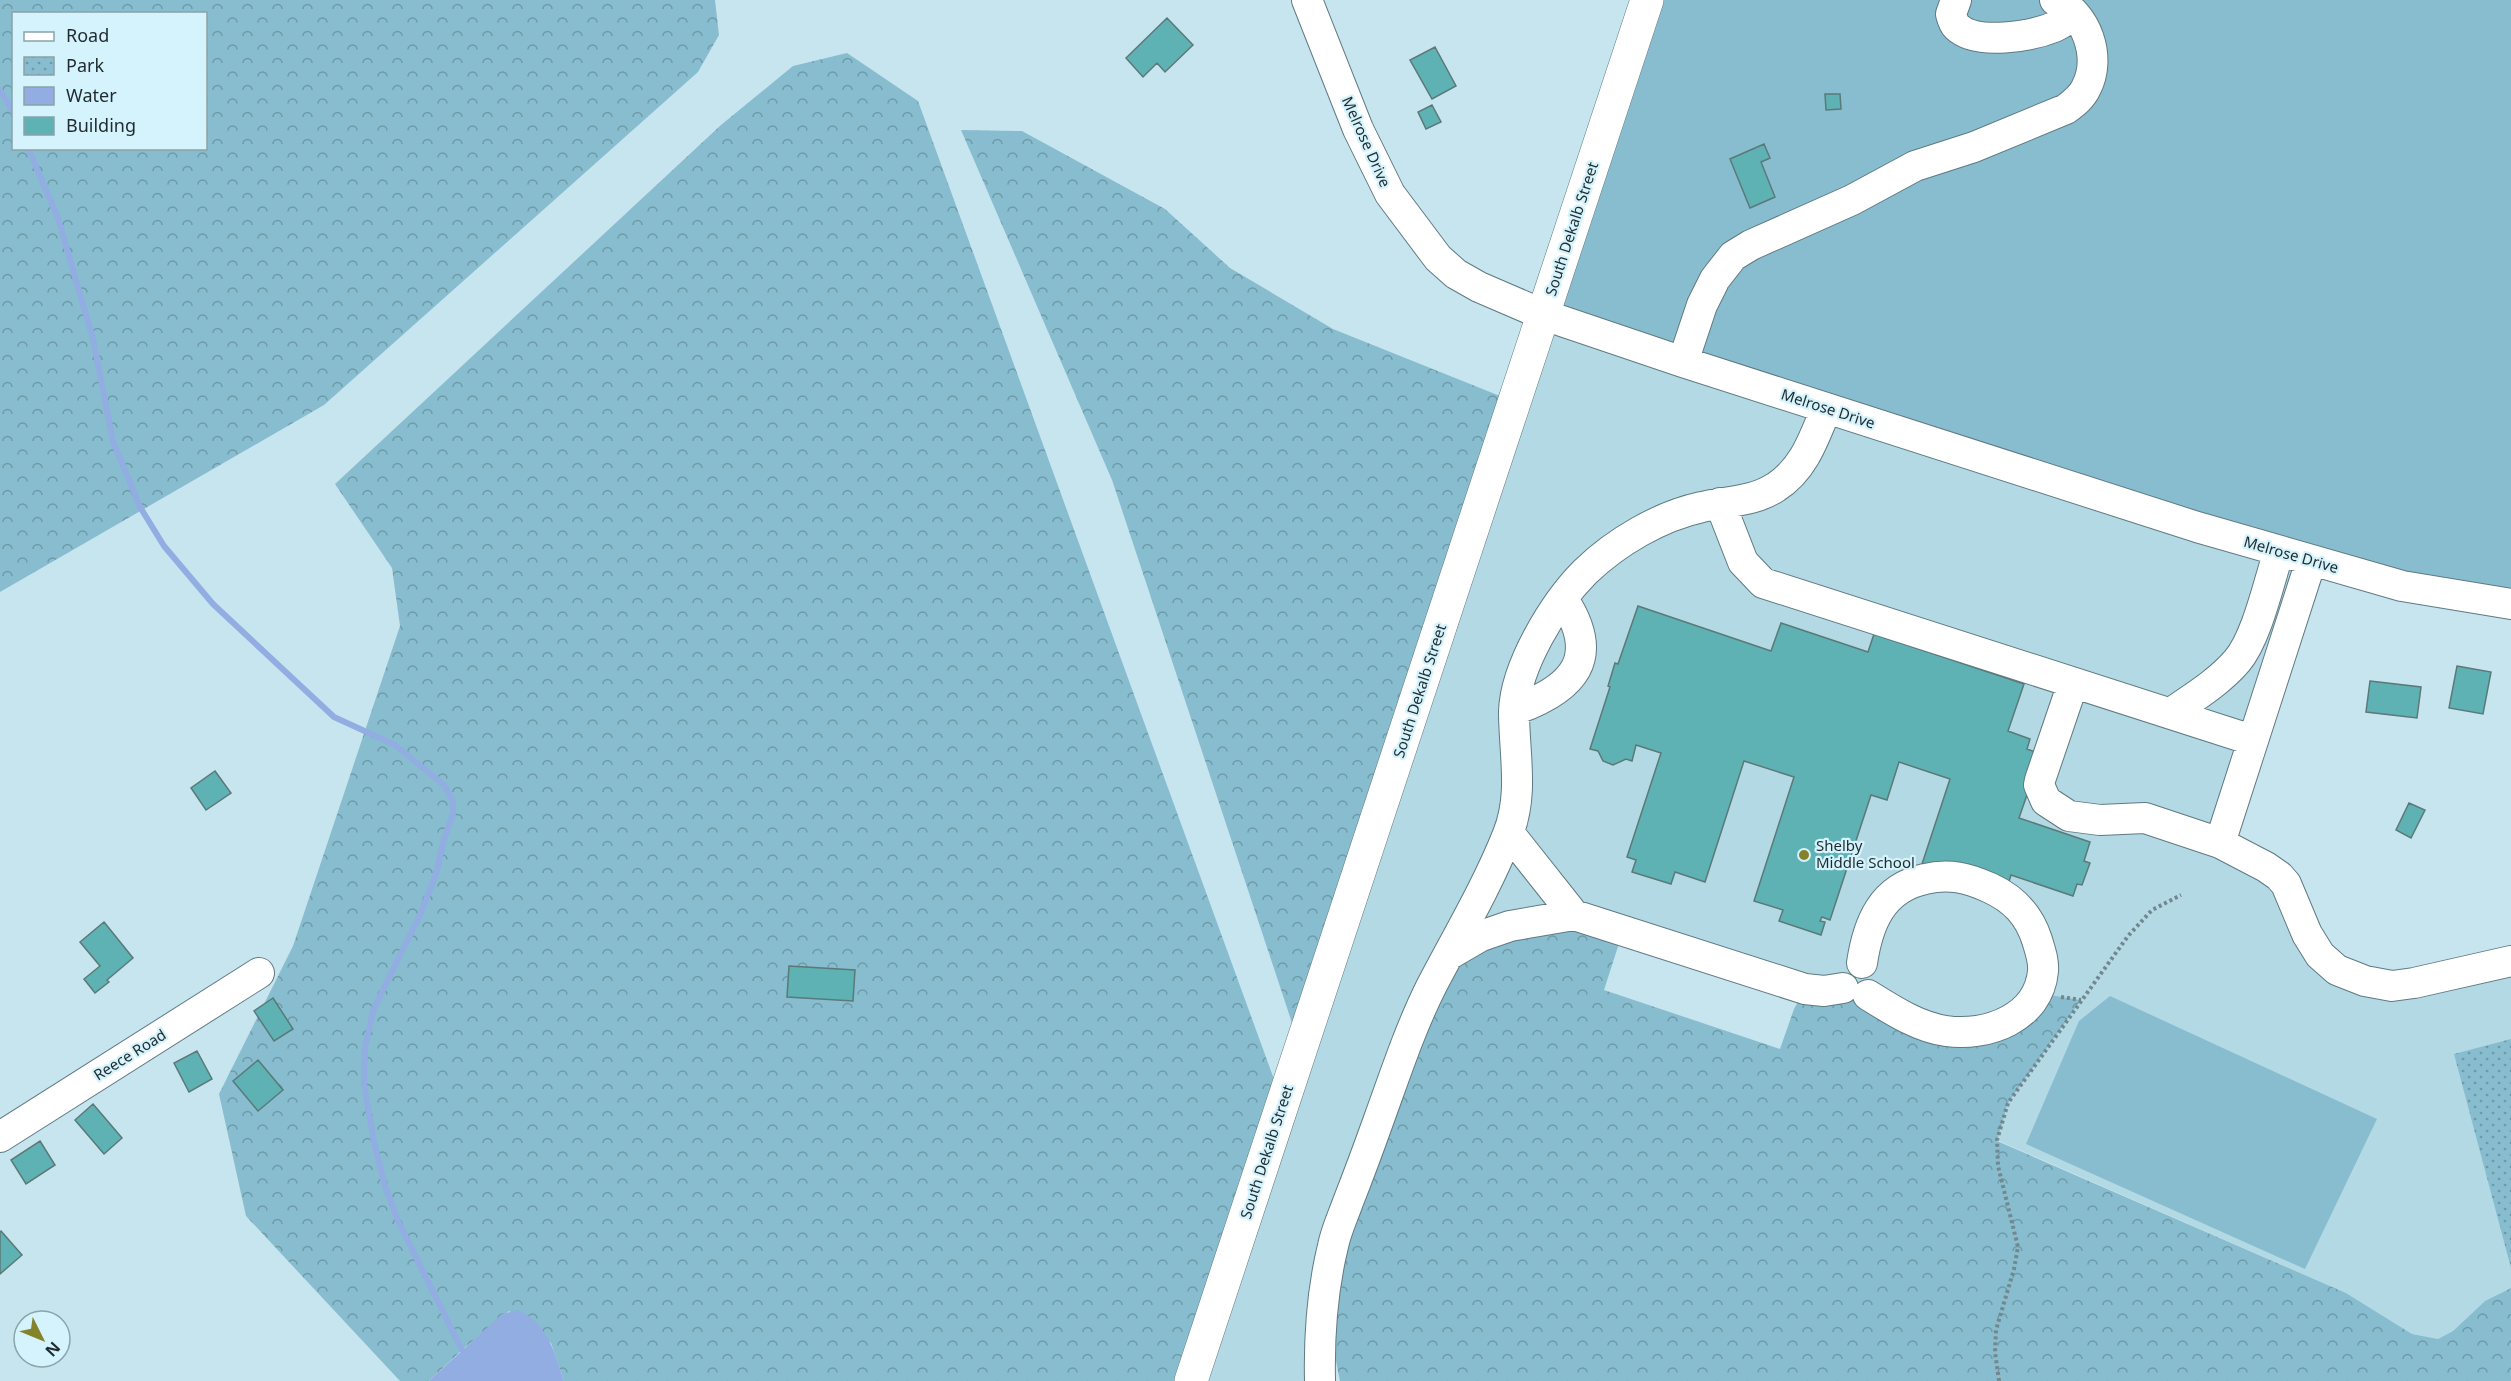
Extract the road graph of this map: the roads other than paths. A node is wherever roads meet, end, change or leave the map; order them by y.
1 (1307, 0) edge
2 (1647, 0) edge
3 (1956, 0) edge
4 (2065, 8) edge
5 (1544, 315) junction
6 (1683, 362) junction
7 (1826, 409) junction
8 (1720, 503) junction
9 (2279, 551) junction
10 (2311, 561) junction
11 (1563, 599) junction
12 (2511, 604) edge
13 (2018, 665) junction
14 (2073, 683) junction
15 (1514, 710) junction
16 (2171, 713) junction
17 (2055, 734) junction
18 (2252, 740) junction
19 (1509, 833) junction
20 (2220, 843) junction
21 (1574, 915) junction
22 (1450, 954) junction
23 (2511, 961) edge
24 (259, 973) dead end
25 (1856, 991) junction
26 (0, 1137) edge
27 (1191, 1381) edge
28 (1320, 1381) edge

1 - 5 street, Melrose Drive
2 - 5 main road, South Dekalb Street
3 - 4 street
4 - 6 street
5 - 6 street, Melrose Drive
5 - 27 main road, South Dekalb Street
6 - 7 street, Melrose Drive
7 - 8 street
7 - 9 street, Melrose Drive
8 - 11 street
8 - 13 street
9 - 10 street, Melrose Drive
9 - 16 street
10 - 12 street, Melrose Drive
10 - 18 street
11 - 15 street
11 - 15 street
13 - 14 street
13 - 17 street
14 - 16 street
14 - 17 street
15 - 19 street
16 - 18 street
17 - 20 street
18 - 20 street
19 - 21 street
19 - 22 street
20 - 23 street
21 - 22 street
21 - 25 street
22 - 28 street
24 - 26 street, Reece Road
25 - 25 street

